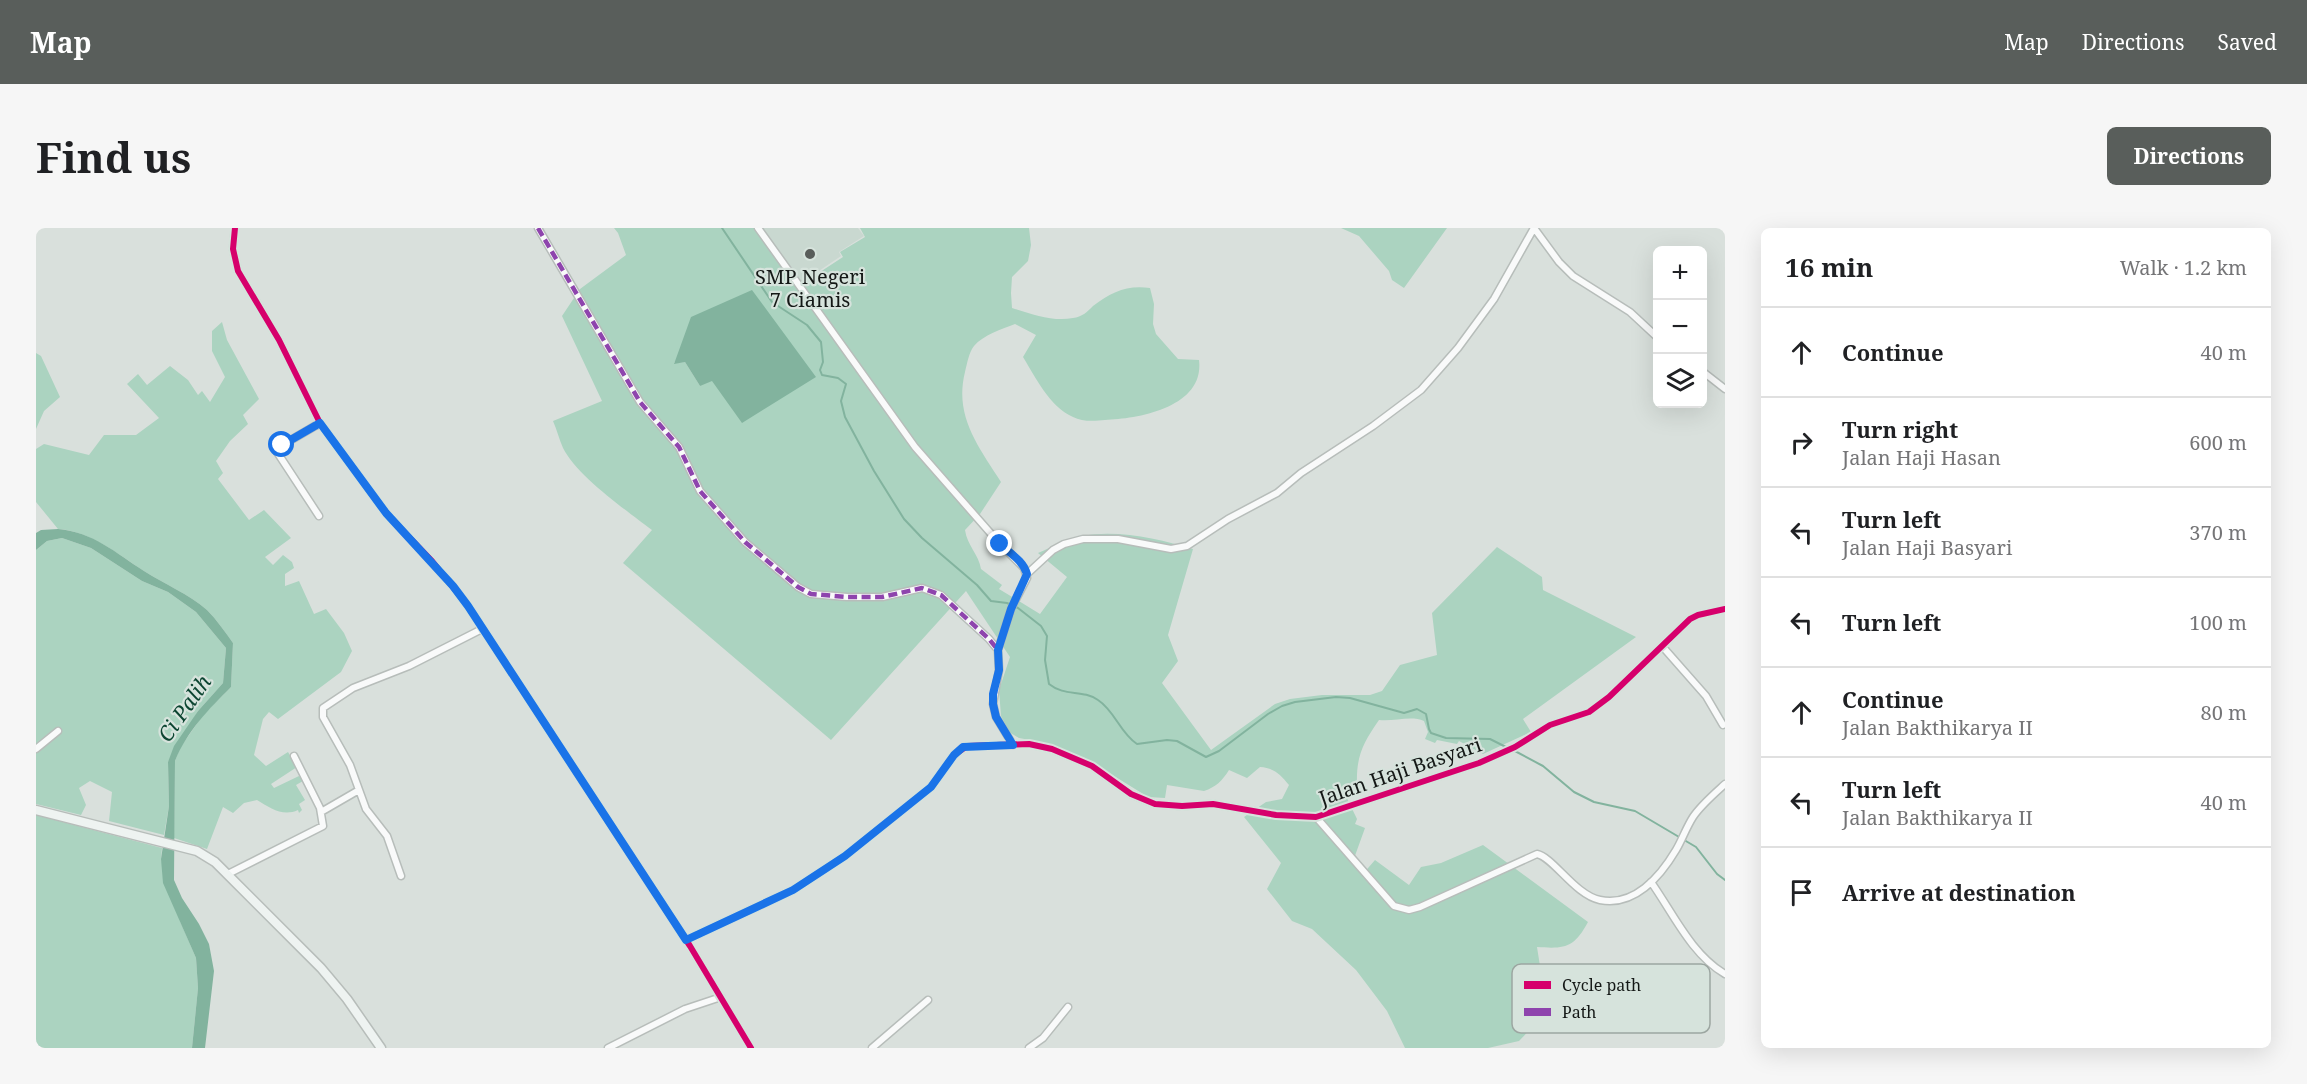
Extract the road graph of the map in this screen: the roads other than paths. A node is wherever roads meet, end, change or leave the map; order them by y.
1 (235, 228) edge
2 (538, 228) edge
3 (758, 228) edge
4 (1533, 228) edge
5 (1653, 333) edge
6 (1707, 375) edge
7 (1725, 389) edge
8 (320, 423) junction
9 (319, 516) dead end
10 (1027, 574) junction
11 (1725, 609) edge
12 (482, 629) junction
13 (1662, 646) junction
14 (998, 650) junction
15 (1723, 725) dead end
16 (58, 731) dead end
17 (1013, 745) junction
18 (36, 749) edge
19 (294, 756) dead end
20 (1725, 784) edge
21 (359, 790) junction
22 (36, 810) edge
23 (321, 812) junction
24 (1316, 817) junction
25 (228, 874) junction
26 (401, 876) dead end
27 (1651, 882) junction
28 (686, 940) junction
29 (1725, 974) edge
30 (721, 997) junction
31 (928, 1000) dead end
32 (1068, 1007) dead end
33 (875, 1047) edge
34 (381, 1048) edge
35 (608, 1048) edge
36 (751, 1048) edge
37 (1029, 1048) edge

1 - 8 street
2 - 14 street
3 - 10 street
4 - 5 street
4 - 10 street
6 - 7 street
8 - 9 street
8 - 12 street
10 - 14 street
11 - 13 street, Jalan Haji Basyari
12 - 21 street
12 - 28 street
13 - 15 street
13 - 24 street, Jalan Haji Basyari
14 - 17 street
16 - 18 street
17 - 24 street, Jalan Haji Basyari
17 - 28 street, Jalan Haji Basyari
19 - 23 street
20 - 27 street
21 - 23 street
21 - 26 street
22 - 25 street
23 - 25 street
24 - 27 street
25 - 34 street
27 - 29 street
28 - 30 street
30 - 35 street
30 - 36 street
31 - 33 street
32 - 37 street

